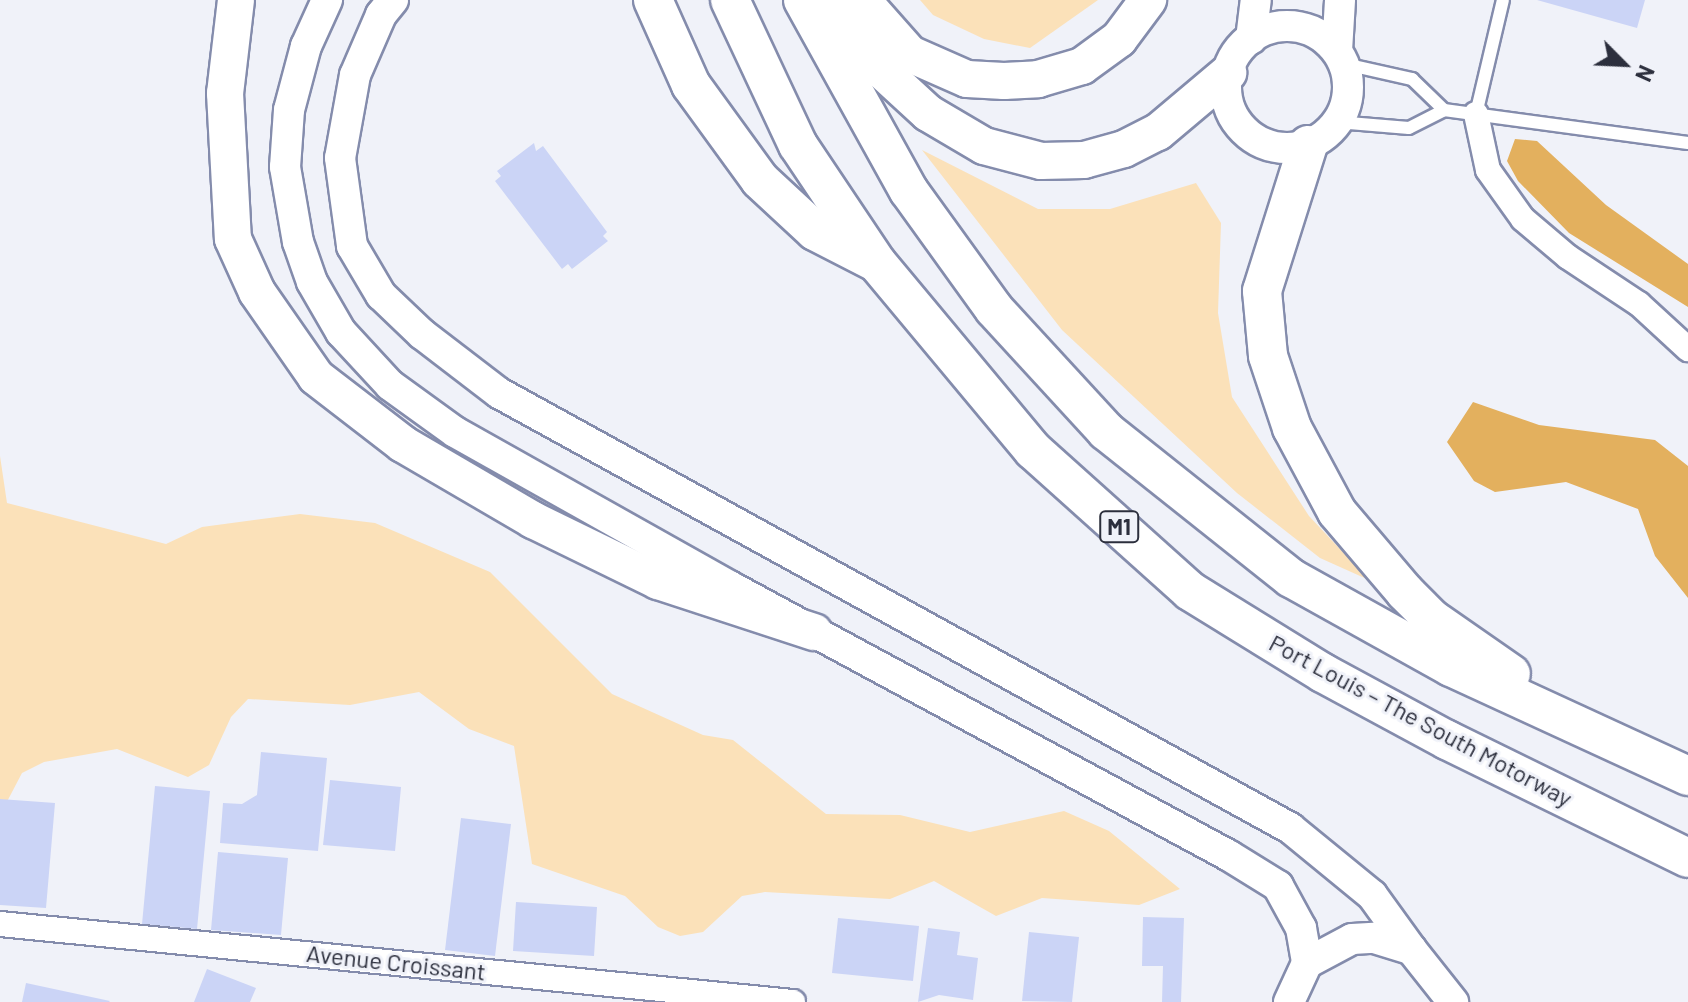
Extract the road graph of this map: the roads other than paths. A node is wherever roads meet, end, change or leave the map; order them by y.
1 (236, 0) edge
2 (327, 0) edge
3 (393, 0) edge
4 (653, 0) edge
5 (730, 0) edge
6 (803, 0) edge
7 (835, 0) edge
8 (862, 0) edge
9 (1148, 0) edge
10 (1256, 0) edge
11 (1340, 0) edge
12 (1503, 0) edge
13 (1251, 39) junction
14 (1341, 58) junction
15 (1228, 73) junction
16 (1444, 110) junction
17 (1476, 114) junction
18 (1337, 122) junction
19 (1688, 143) edge
20 (1308, 145) junction
21 (877, 263) junction
22 (1688, 349) edge
23 (814, 632) junction
24 (1688, 774) edge
25 (1688, 858) edge
26 (0, 924) edge
27 (1411, 949) junction
28 (1307, 963) junction
29 (793, 1002) edge
30 (1289, 1002) edge
31 (1453, 1002) edge

1 - 23 main road
2 - 23 street
3 - 27 street
4 - 21 highway
5 - 21 highway, Port Louis – The South Motorway / M1
6 - 24 highway
7 - 15 main road
8 - 9 main road
10 - 13 street
11 - 14 street
12 - 17 lane
13 - 14 street
13 - 15 street
14 - 16 lane
14 - 18 street
15 - 20 street
16 - 17 lane
16 - 18 lane
17 - 19 lane
17 - 22 street
18 - 20 street
20 - 24 highway
21 - 25 highway, Port Louis – The South Motorway / M1
23 - 28 street
26 - 29 street, Avenue Croissant
27 - 28 street
27 - 31 street
28 - 30 street

